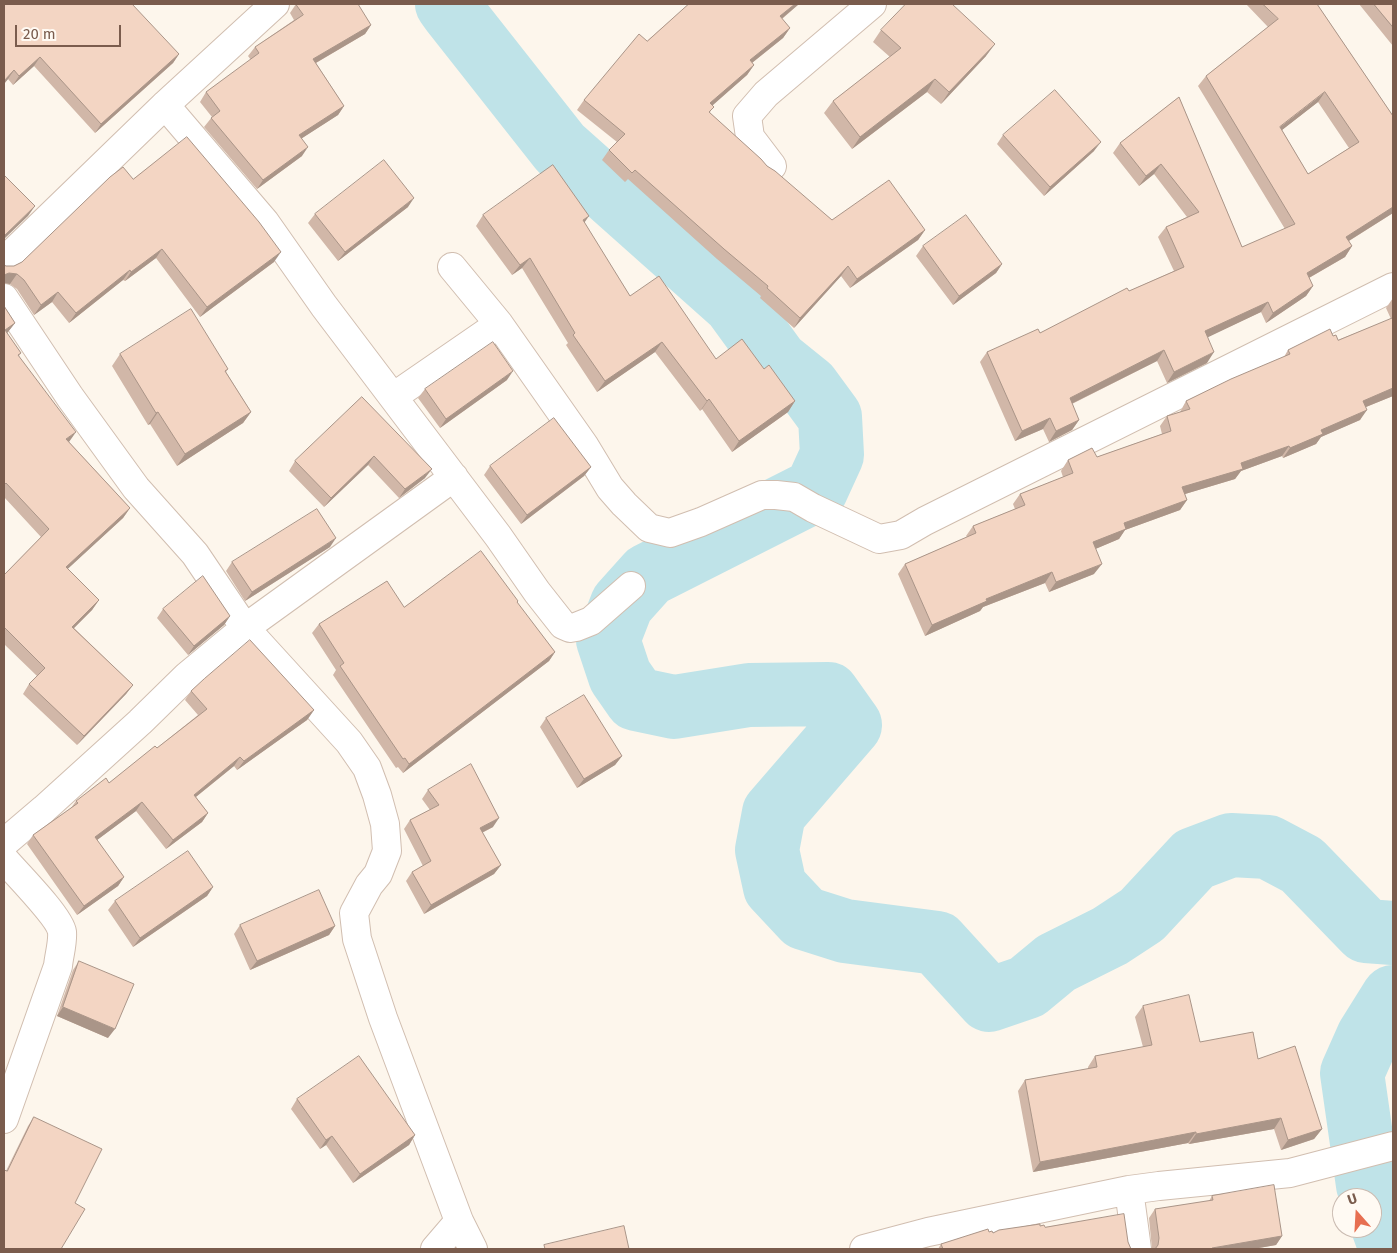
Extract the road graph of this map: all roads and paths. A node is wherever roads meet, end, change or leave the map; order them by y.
1 (275, 4) edge
2 (872, 4) edge
3 (165, 105) junction
4 (772, 166) dead end
5 (4, 261) edge
6 (452, 267) dead end
7 (1393, 287) edge
8 (4, 298) edge
9 (499, 324) junction
10 (393, 397) junction
11 (454, 478) junction
12 (631, 586) dead end
13 (244, 628) junction
14 (4, 843) edge
15 (4, 859) edge
16 (4, 1120) edge
17 (1393, 1146) edge
18 (1129, 1190) junction
19 (460, 1222) junction
20 (435, 1249) edge
21 (473, 1249) edge
22 (864, 1249) edge
23 (1137, 1249) edge

1 - 3 street
2 - 4 street
3 - 5 street
3 - 10 street
6 - 9 street
7 - 9 street
8 - 13 street
9 - 10 street
10 - 11 street
11 - 12 street
11 - 13 street
13 - 14 street
13 - 19 street
15 - 16 street
17 - 18 street
18 - 22 street
18 - 23 street
19 - 20 street
19 - 21 street

